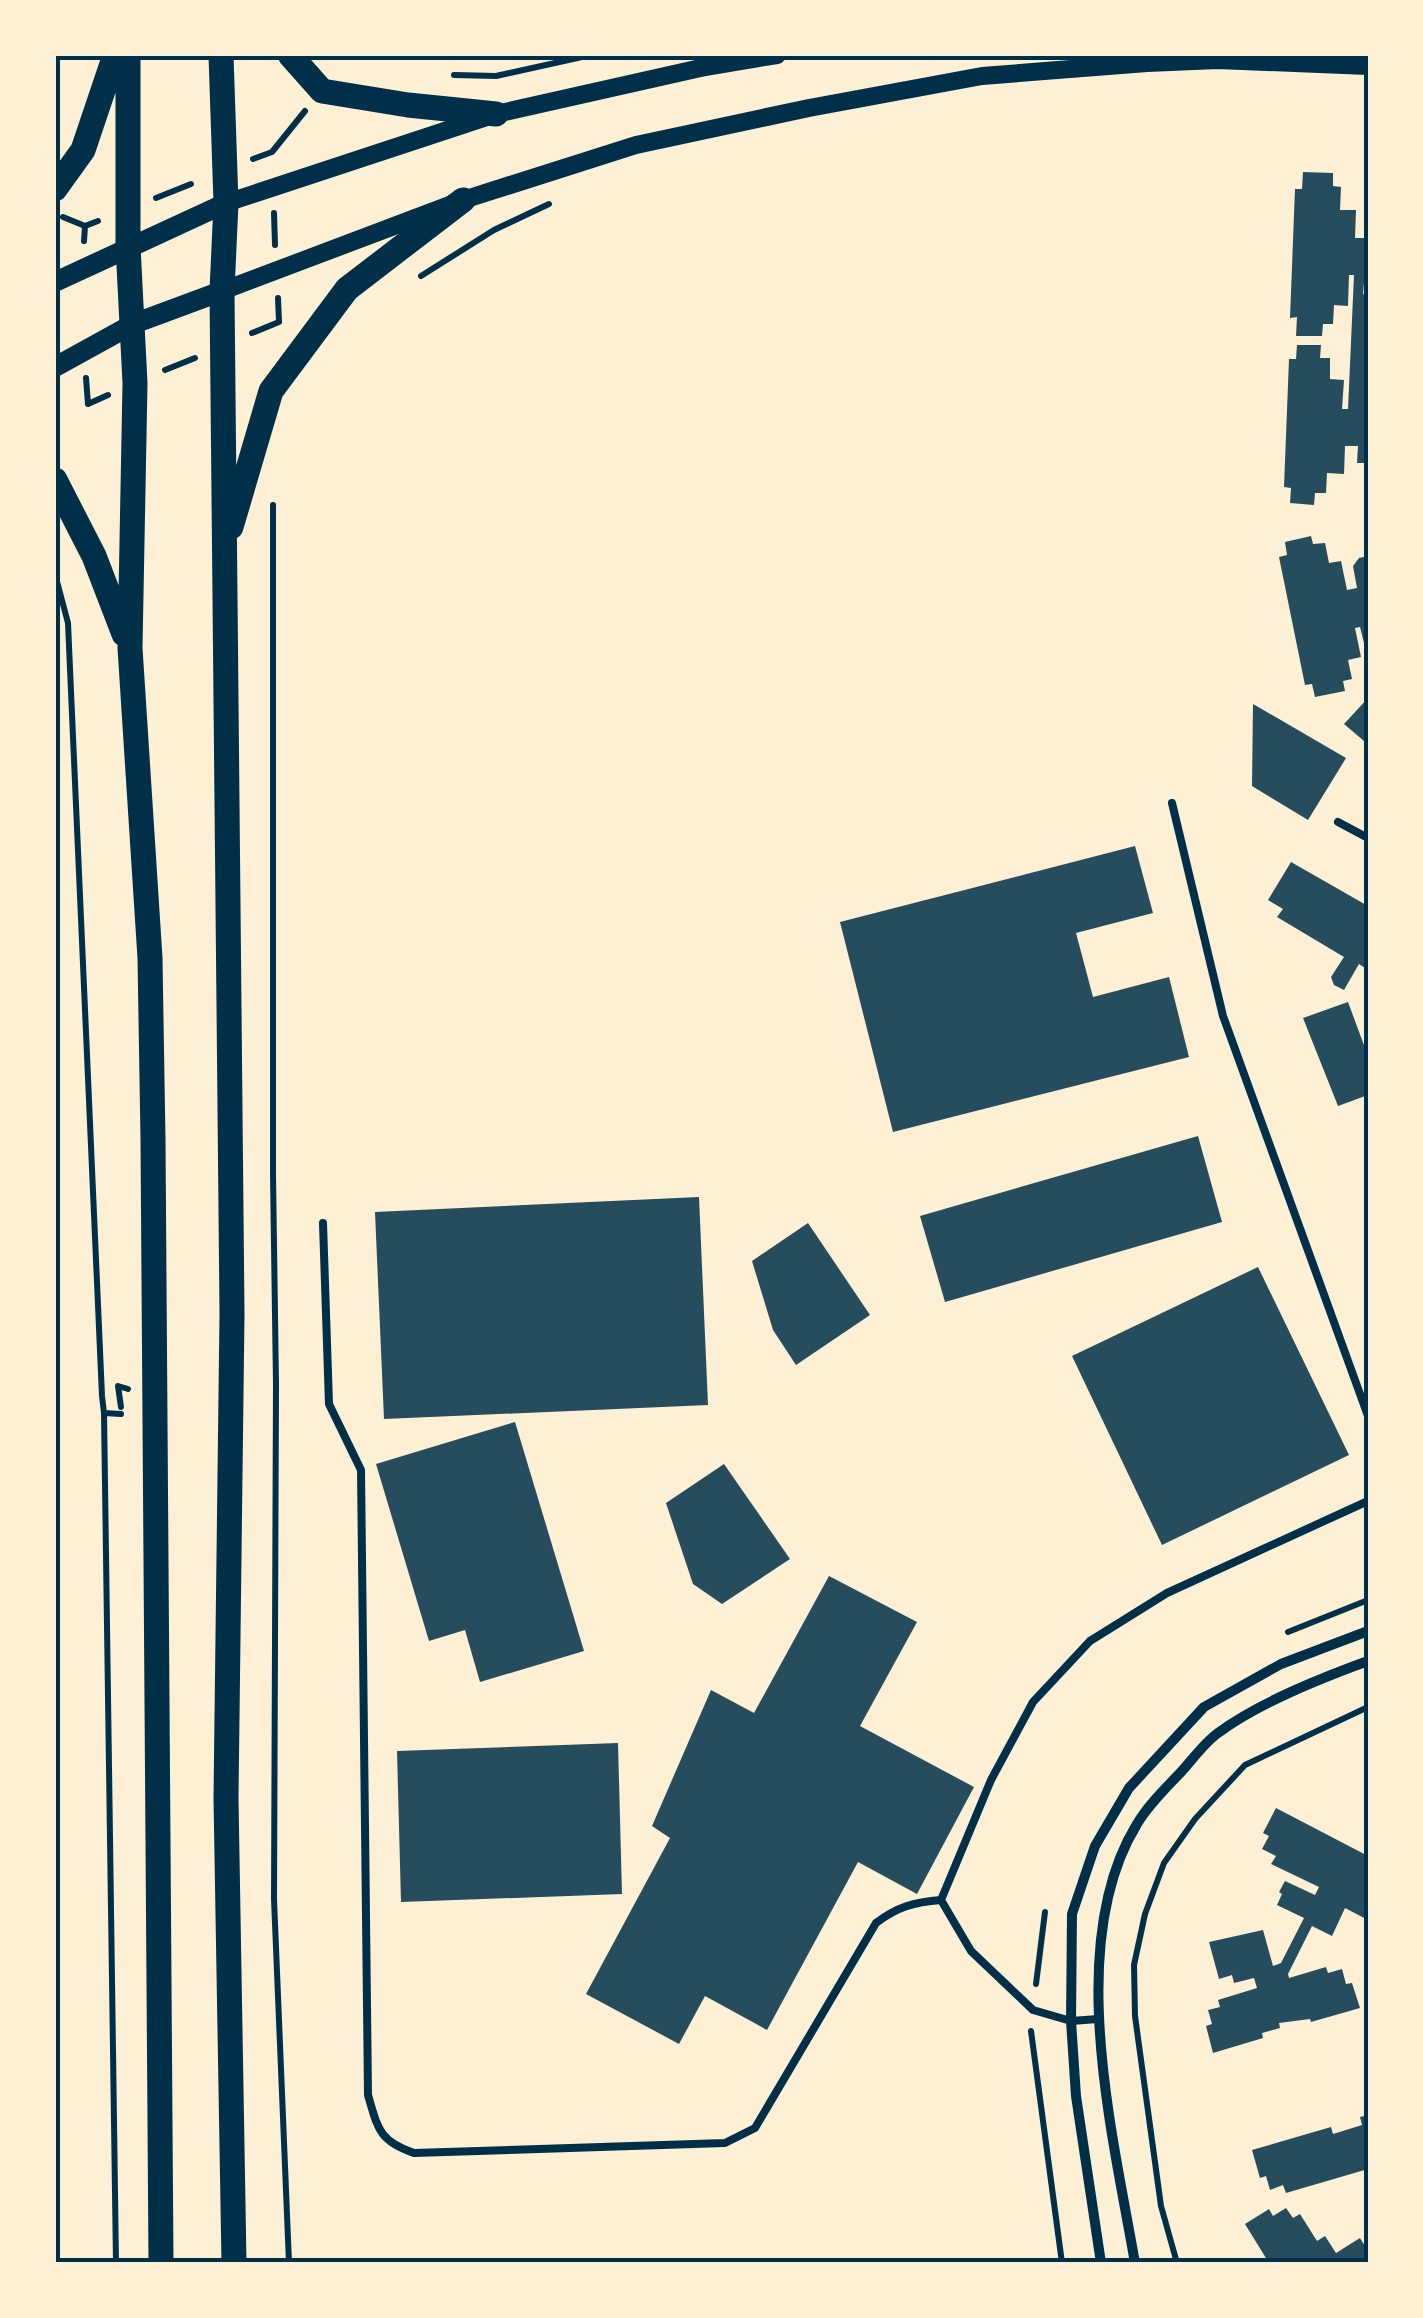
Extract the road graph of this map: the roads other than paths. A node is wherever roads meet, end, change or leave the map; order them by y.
1 (115, 55) edge
2 (128, 55) edge
3 (220, 55) edge
4 (290, 55) edge
5 (777, 55) edge
6 (1218, 57) edge
7 (1170, 59) edge
8 (1368, 66) edge
9 (496, 114) junction
10 (55, 189) edge
11 (463, 200) junction
12 (226, 203) junction
13 (128, 246) junction
14 (55, 282) edge
15 (222, 291) junction
16 (133, 324) junction
17 (55, 367) edge
18 (55, 480) edge
19 (224, 552) junction
20 (130, 648) junction
21 (1172, 803) dead end
22 (1338, 822) dead end
23 (1368, 838) edge
24 (323, 1223) dead end
25 (1368, 1416) edge
26 (1368, 1501) edge
27 (1368, 1632) edge
28 (1368, 1661) edge
29 (941, 1900) junction
30 (1098, 2020) junction
31 (1071, 2021) junction
32 (161, 2263) edge
33 (234, 2263) edge
34 (1101, 2263) edge
35 (1135, 2263) edge

1 - 10 main road
2 - 13 main road
3 - 12 main road
4 - 9 main road
5 - 9 street
6 - 7 street
6 - 8 street
7 - 11 street
9 - 12 street
11 - 15 street
11 - 19 main road
12 - 13 main road
12 - 15 main road
13 - 14 main road
13 - 16 main road
15 - 16 main road
15 - 19 main road
16 - 17 main road
16 - 20 main road
18 - 20 main road
19 - 33 main road
20 - 32 main road
21 - 25 lane
22 - 23 lane
24 - 29 lane
26 - 29 lane
27 - 31 street
28 - 30 street
29 - 31 lane
30 - 31 lane
30 - 35 street
31 - 34 street

